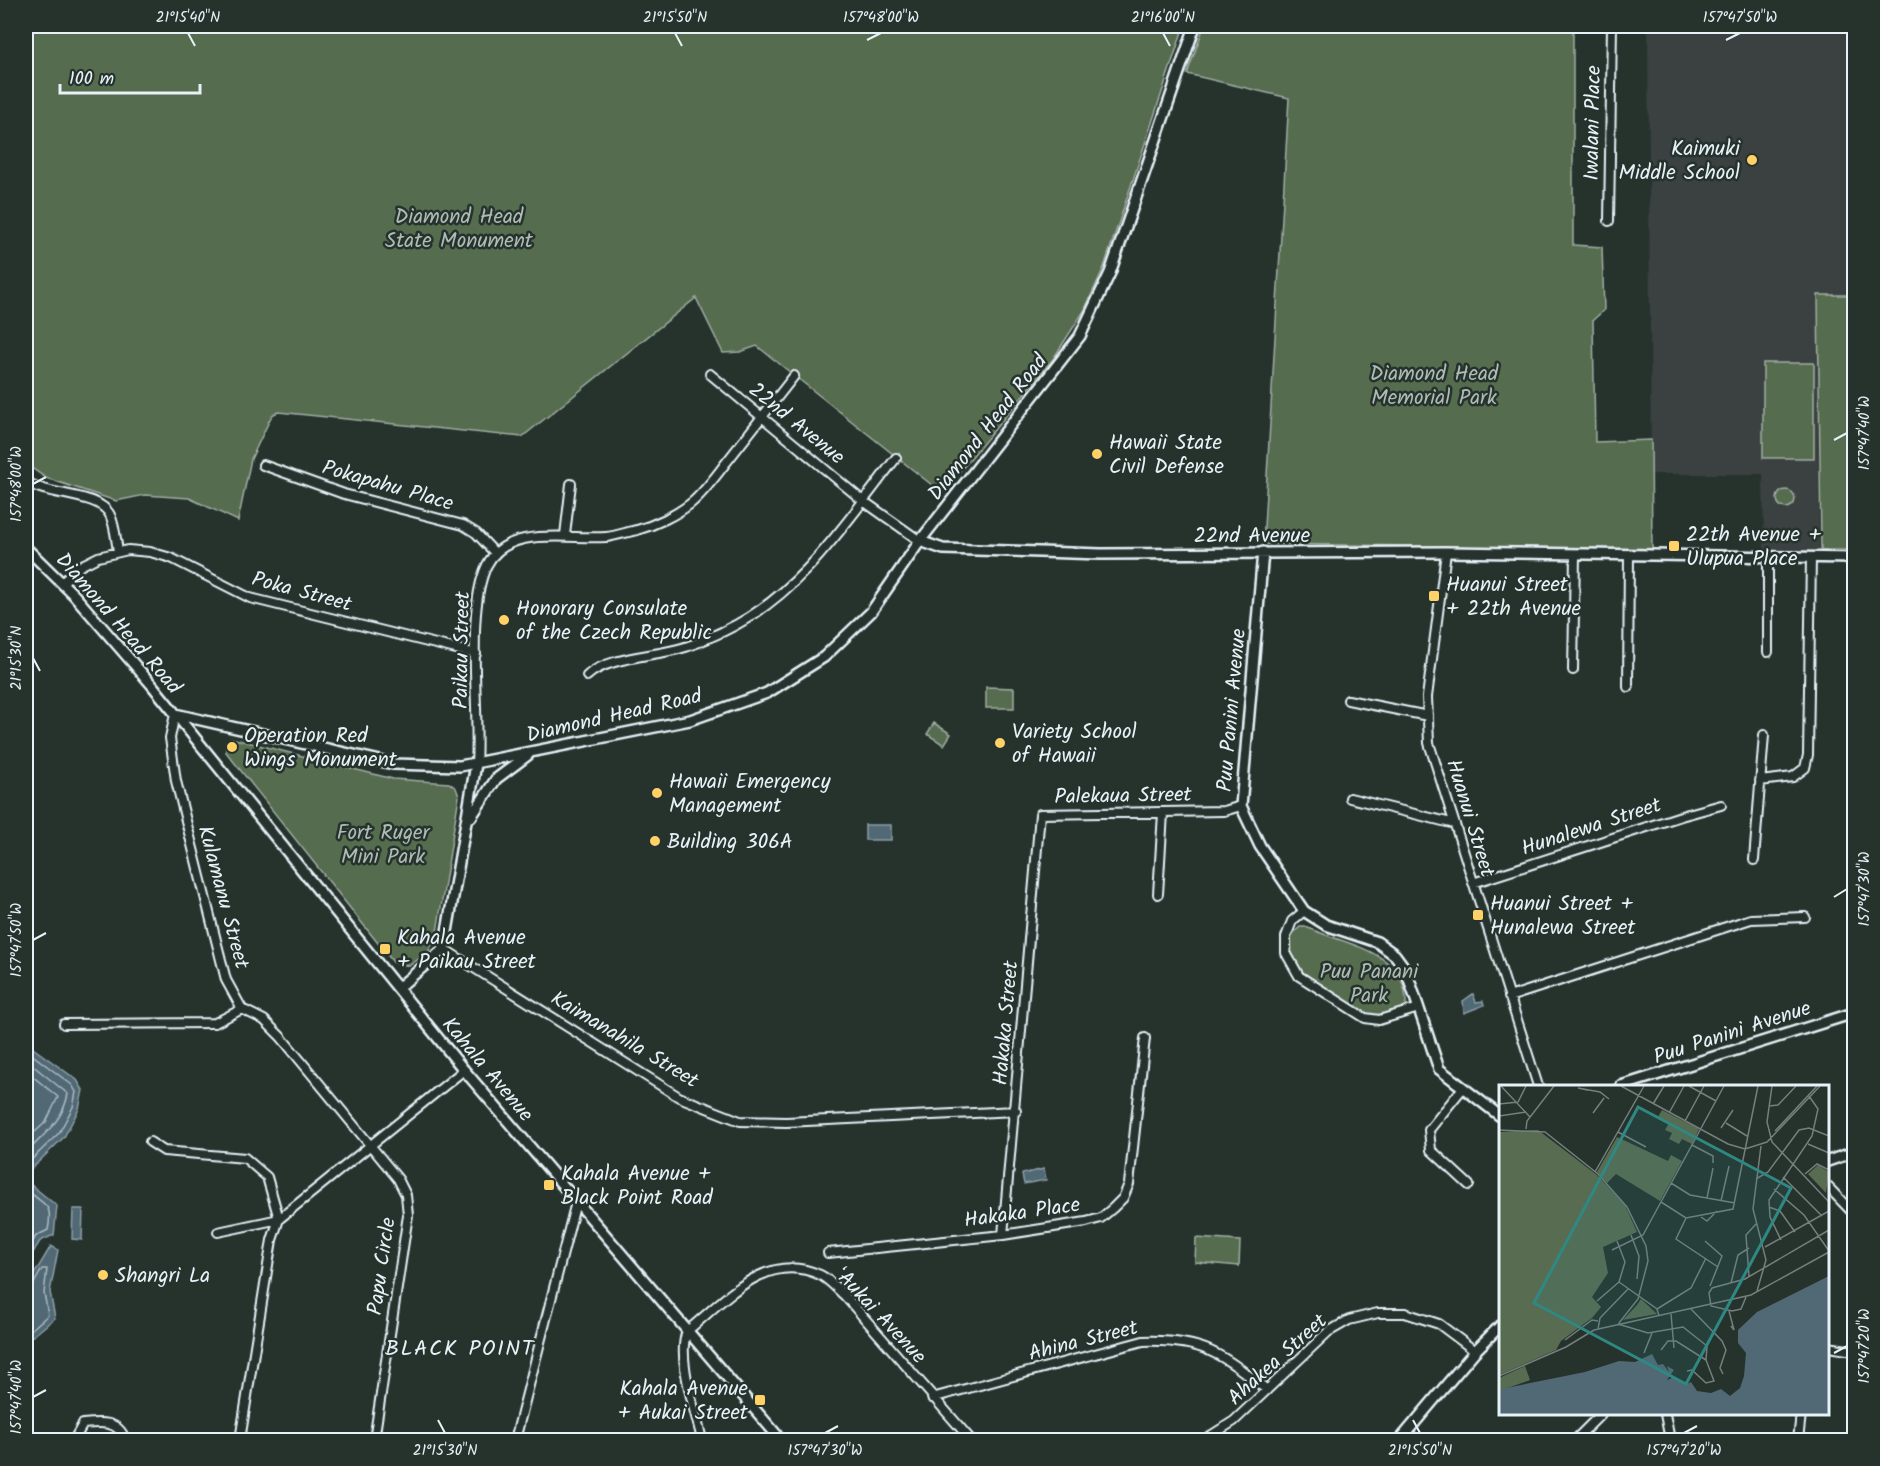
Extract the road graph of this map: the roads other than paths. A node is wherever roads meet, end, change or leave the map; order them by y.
1 (1195, 26) edge
2 (1612, 26) edge
3 (1609, 221) dead end
4 (710, 375) dead end
5 (794, 376) dead end
6 (762, 417) junction
7 (896, 458) dead end
8 (263, 465) dead end
9 (26, 481) edge
10 (571, 484) dead end
11 (862, 500) junction
12 (565, 535) junction
13 (920, 541) junction
14 (26, 548) edge
15 (118, 551) junction
16 (1263, 552) junction
17 (1446, 552) junction
18 (495, 553) junction
19 (1575, 555) junction
20 (1629, 555) junction
21 (1768, 556) junction
22 (1811, 558) junction
23 (1854, 558) edge
24 (62, 583) junction
25 (1768, 652) dead end
26 (476, 654) junction
27 (1573, 670) dead end
28 (587, 676) dead end
29 (1628, 687) dead end
30 (1348, 700) dead end
31 (175, 714) junction
32 (1428, 716) junction
33 (1764, 735) dead end
34 (530, 753) junction
35 (476, 764) junction
36 (1760, 781) junction
37 (1350, 798) dead end
38 (1720, 805) dead end
39 (1241, 806) junction
40 (1163, 813) junction
41 (1040, 814) joint
42 (468, 821) junction
43 (1455, 824) junction
44 (1754, 860) dead end
45 (1473, 883) junction
46 (1158, 894) dead end
47 (1304, 911) junction
48 (1805, 917) dead end
49 (444, 949) junction
50 (398, 988) junction
51 (1509, 997) junction
52 (1419, 1008) junction
53 (242, 1009) junction
54 (1854, 1013) edge
55 (64, 1024) dead end
56 (1145, 1038) dead end
57 (464, 1070) junction
58 (1538, 1085) edge
59 (1624, 1085) edge
60 (1462, 1089) junction
61 (1016, 1111) junction
62 (1499, 1115) edge
63 (150, 1142) dead end
64 (370, 1143) junction
65 (1854, 1152) edge
66 (1829, 1160) edge
67 (1469, 1185) dead end
68 (1829, 1189) edge
69 (576, 1202) junction
70 (1854, 1214) edge
71 (279, 1219) junction
72 (218, 1232) dead end
73 (1003, 1234) junction
74 (828, 1253) dead end
75 (1499, 1327) edge
76 (687, 1331) junction
77 (1829, 1347) edge
78 (1475, 1351) junction
79 (1854, 1351) edge
80 (1268, 1390) junction
81 (932, 1398) junction
82 (1599, 1415) edge
83 (1665, 1415) edge
84 (1801, 1415) edge
85 (74, 1440) edge
86 (125, 1440) edge
87 (240, 1440) edge
88 (374, 1440) edge
89 (515, 1440) edge
90 (702, 1440) edge
91 (781, 1440) edge
92 (971, 1440) edge
93 (1204, 1440) edge
94 (1400, 1440) edge
95 (1575, 1440) edge
96 (1670, 1440) edge
97 (1798, 1440) edge

1 - 13 street, Diamond Head Road
2 - 3 street, Iwalani Place
4 - 6 street, 22nd Avenue
5 - 6 street
6 - 11 street, 22nd Avenue
6 - 12 street
7 - 11 street
8 - 18 street, Pokapahu Place
9 - 15 street
10 - 12 street
11 - 13 street, 22nd Avenue
11 - 28 street
12 - 18 street
13 - 16 street, 22nd Avenue
13 - 34 street, Diamond Head Road
14 - 24 street, Diamond Head Road
15 - 24 street, Poka Street
15 - 26 street, Poka Street
16 - 17 street, 22nd Avenue
16 - 39 street, Puu Panini Avenue
17 - 19 street, 22nd Avenue
17 - 32 street, Huanui Street
18 - 26 street, Paikau Street
19 - 20 street, 22nd Avenue
19 - 27 street
20 - 21 street, 22nd Avenue
20 - 29 street
21 - 22 street, 22nd Avenue
21 - 25 street
22 - 23 street, 22nd Avenue
22 - 36 street
24 - 31 street, Diamond Head Road
26 - 35 street, Paikau Street
30 - 32 street
31 - 35 street, Diamond Head Road
31 - 50 street, Kahala Avenue
31 - 53 street, Kulamanu Street
32 - 43 street, Huanui Street
33 - 36 street
34 - 35 street, Diamond Head Road
34 - 42 street
35 - 42 street, Paikau Street
36 - 44 street
37 - 43 street
38 - 45 street, Hunalewa Street
39 - 40 street, Palekaua Street
39 - 47 street, Puu Panini Avenue
40 - 41 street, Palekaua Street
40 - 46 street
41 - 61 street, Hakaka Street
42 - 49 street, Paikau Street
43 - 45 street, Huanui Street
45 - 51 street, Huanui Street
47 - 52 street, Puu Panini Avenue
47 - 52 street
48 - 51 street
49 - 50 street
49 - 61 street, Kaimanahila Street
50 - 57 street, Kahala Avenue
51 - 58 street, Huanui Street
52 - 60 street, Puu Panini Avenue
53 - 55 street
53 - 64 street
54 - 59 street, Puu Panini Avenue
56 - 73 street, Hakaka Place
57 - 64 street
57 - 69 street, Kahala Avenue
60 - 62 street, Puu Panini Avenue
60 - 67 street
61 - 73 street, Hakaka Street
63 - 71 street
64 - 71 street
64 - 88 street, Papu Circle
65 - 66 street
68 - 70 street
69 - 76 street, Kahala Avenue
69 - 89 street
71 - 72 street
71 - 87 street
73 - 74 street, Hakaka Place
75 - 78 street
76 - 81 street, ʻAukai Avenue
76 - 90 street
76 - 91 street, Kahala Avenue
77 - 79 street
78 - 80 street, Ahakea Street
78 - 94 street
80 - 81 street, Ahina Street
80 - 93 street, Ahakea Street
81 - 92 street, ʻAukai Avenue
82 - 95 street
83 - 96 street
84 - 97 street
85 - 86 street

